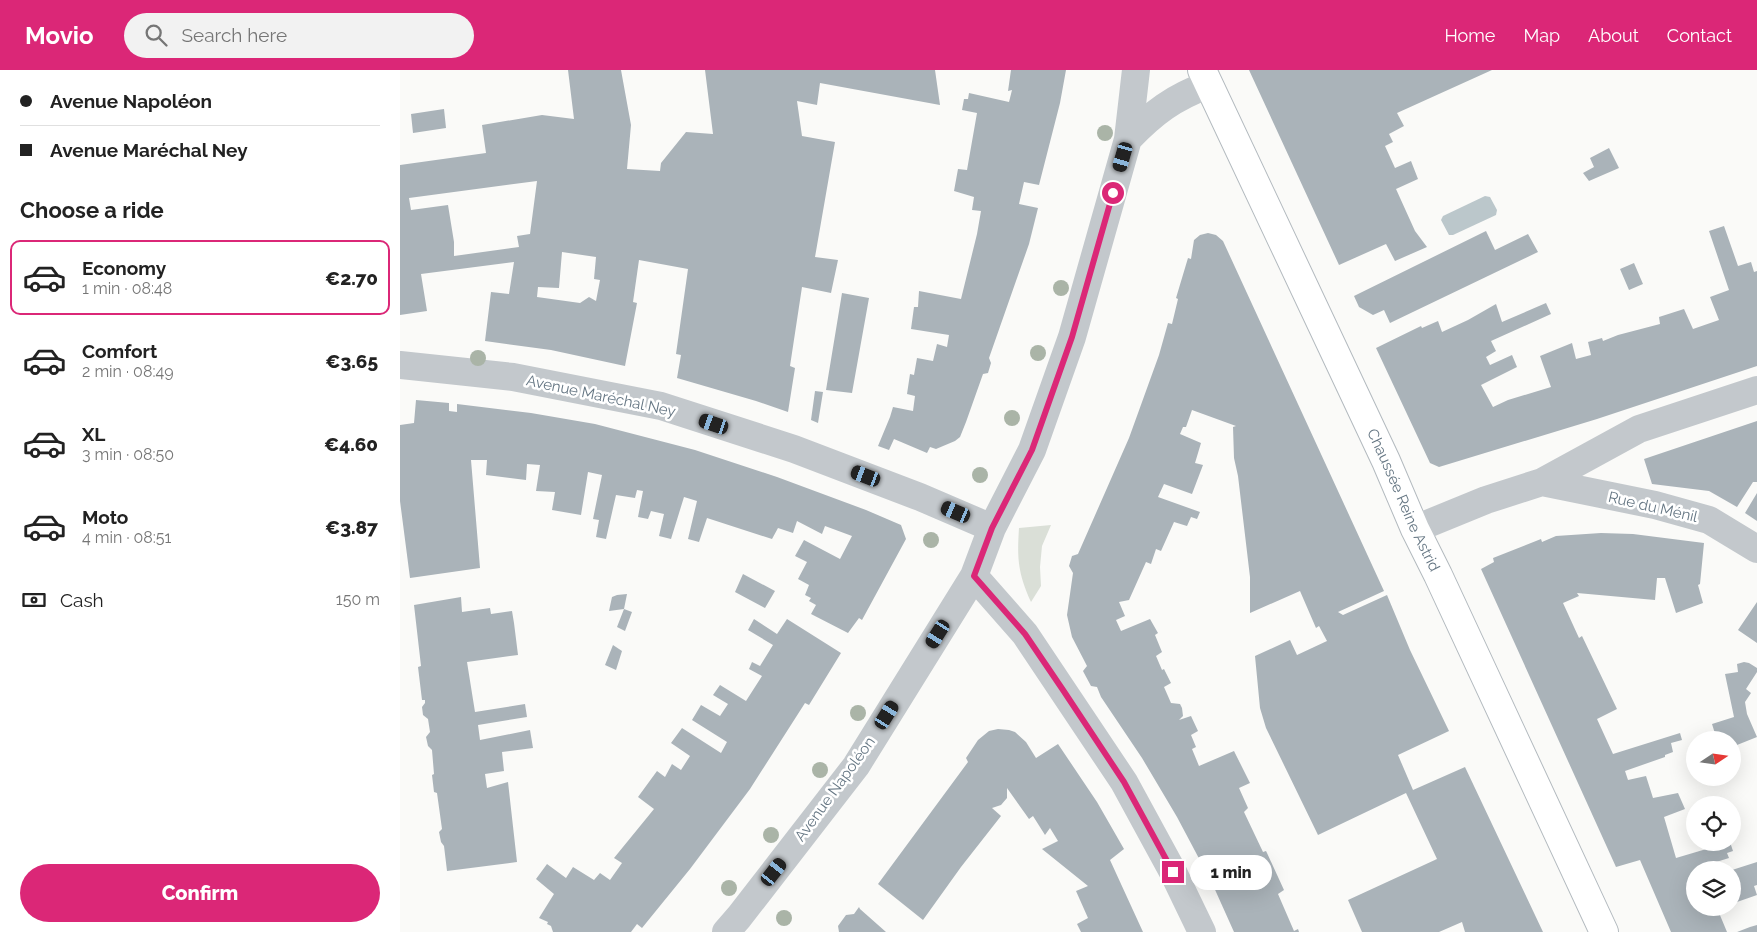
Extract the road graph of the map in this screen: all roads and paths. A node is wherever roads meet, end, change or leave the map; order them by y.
1 (1136, 70) edge
2 (1205, 77) edge
3 (1128, 139) junction
4 (400, 365) edge
5 (1757, 390) edge
6 (1542, 482) junction
7 (992, 528) junction
8 (1415, 530) junction
9 (1757, 549) edge
10 (974, 576) junction
11 (726, 932) edge
12 (1202, 932) edge
13 (1604, 932) edge

1 - 3 street, Avenue Napoléon
2 - 3 street
2 - 8 main road, Chaussée Reine Astrid
3 - 7 street, Avenue Napoléon
4 - 7 street, Avenue Maréchal Ney
5 - 6 street
6 - 8 street
6 - 9 street, Rue du Ménil
7 - 10 street, Avenue Napoléon
8 - 13 main road, Chaussée Reine Astrid
10 - 11 street, Avenue Napoléon
10 - 12 street

